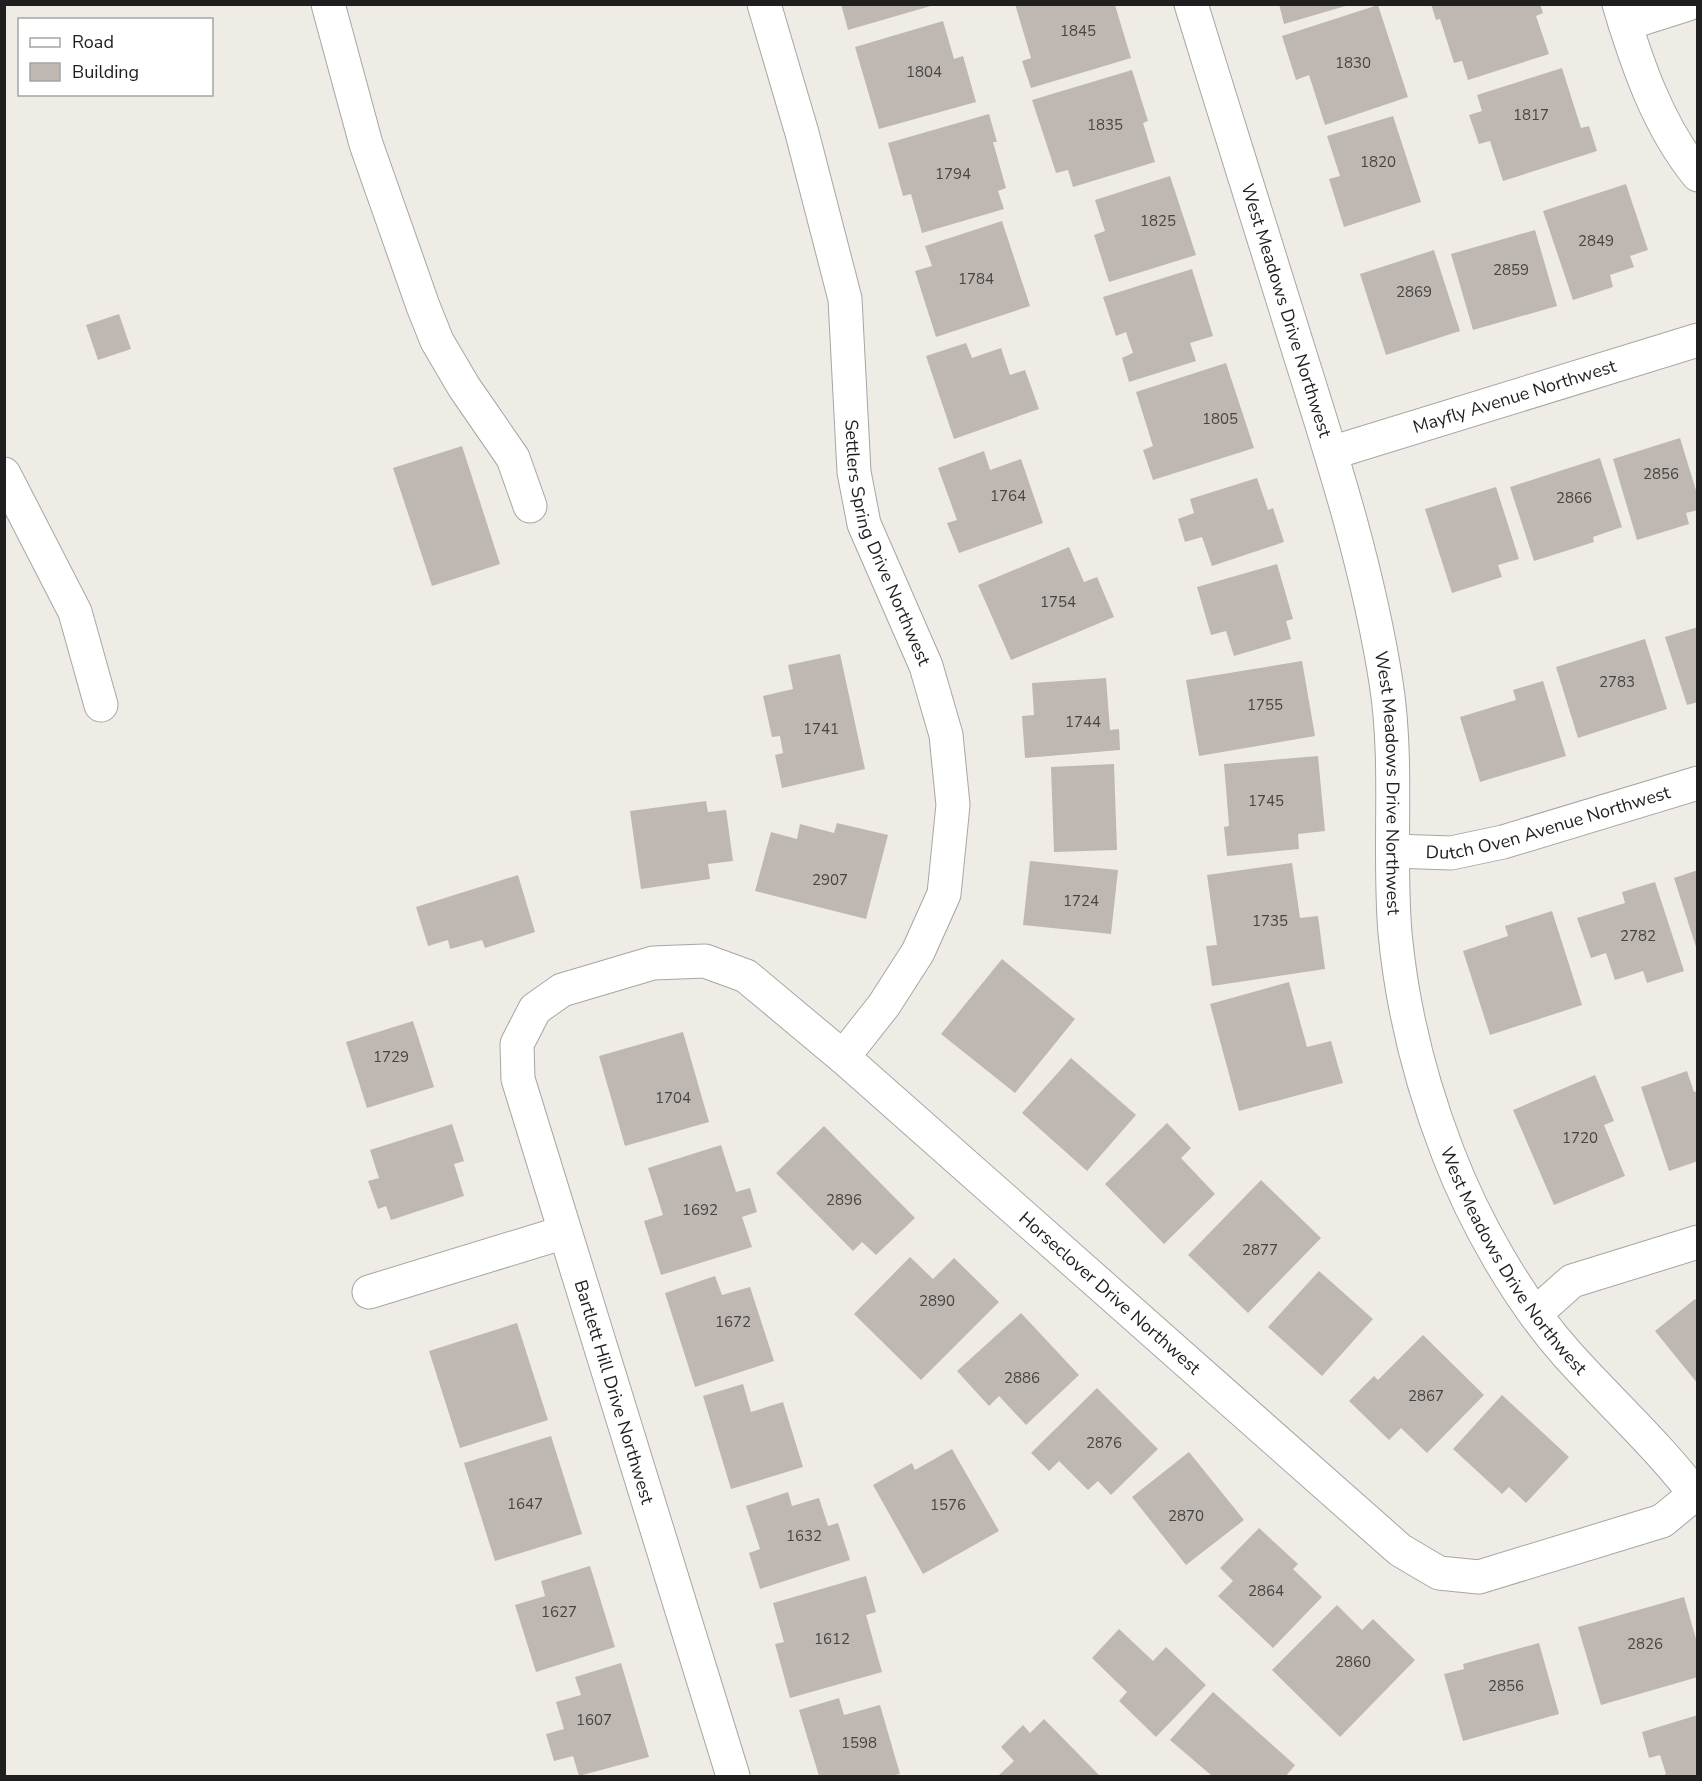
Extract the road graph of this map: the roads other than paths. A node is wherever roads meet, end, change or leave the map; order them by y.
1 (328, 4) edge
2 (764, 4) edge
3 (1191, 4) edge
4 (1688, 4) edge
5 (1622, 14) edge
6 (1698, 175) edge
7 (1698, 340) edge
8 (1331, 453) junction
9 (4, 474) edge
10 (530, 506) dead end
11 (101, 705) dead end
12 (1698, 783) edge
13 (1394, 852) junction
14 (535, 1009) joint
15 (843, 1057) junction
16 (565, 1232) junction
17 (1698, 1242) edge
18 (369, 1292) dead end
19 (1535, 1314) junction
20 (1696, 1496) edge
21 (733, 1776) edge

1 - 10 street
2 - 15 street, Settlers Spring Drive Northwest
3 - 8 street, West Meadows Drive Northwest
4 - 5 street
5 - 6 street
7 - 8 street, Mayfly Avenue Northwest
8 - 13 street, West Meadows Drive Northwest
9 - 11 street
12 - 13 street, Dutch Oven Avenue Northwest
13 - 19 street, West Meadows Drive Northwest
14 - 15 street, Horseclover Drive Northwest
14 - 16 street, Bartlett Hill Drive Northwest
15 - 20 street, Horseclover Drive Northwest
16 - 18 street
16 - 21 street, Bartlett Hill Drive Northwest
17 - 19 street
19 - 20 street, West Meadows Drive Northwest

